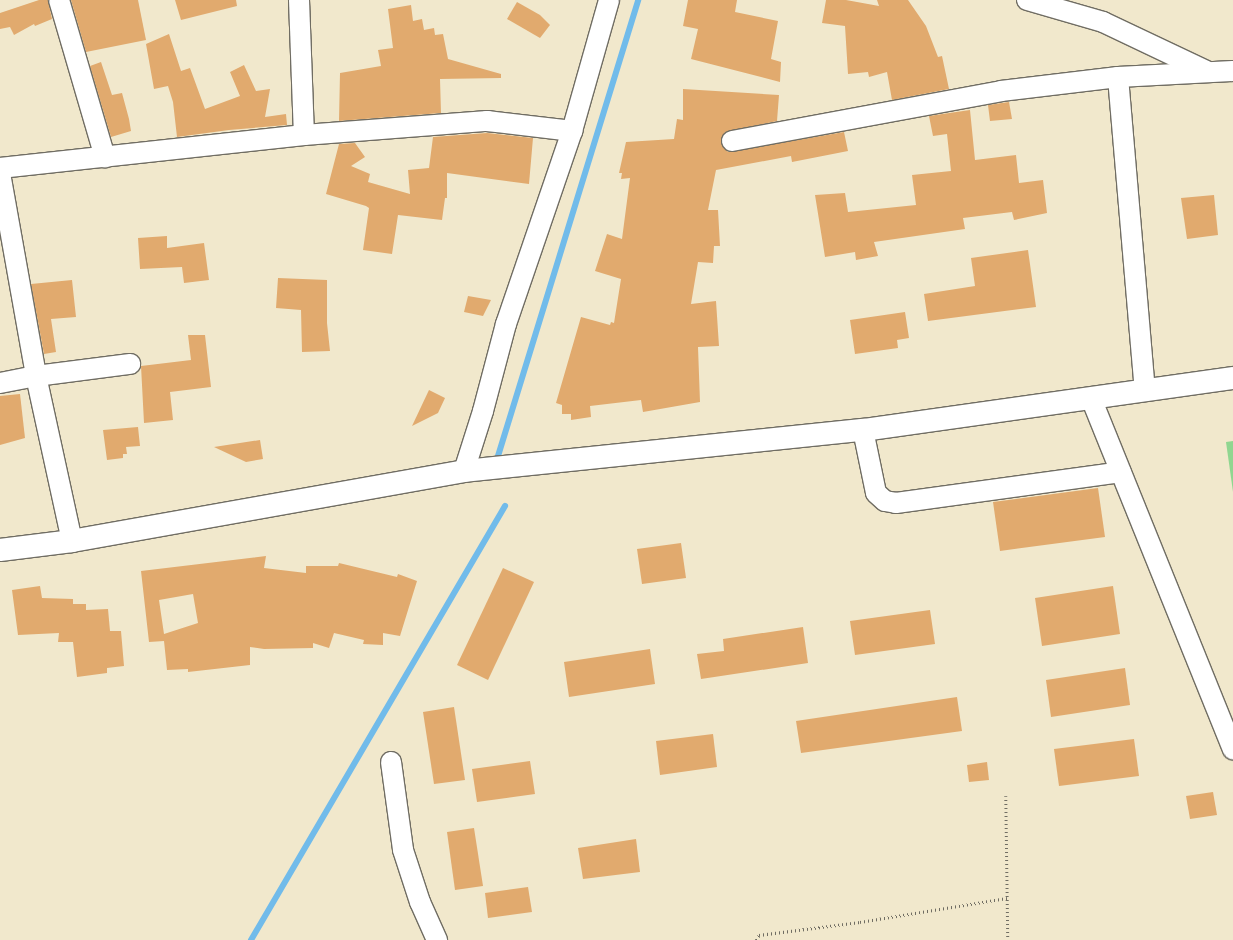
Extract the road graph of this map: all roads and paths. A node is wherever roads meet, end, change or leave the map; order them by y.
1 (59, 0) edge
2 (299, 0) edge
3 (609, 0) edge
4 (1027, 0) edge
5 (1233, 71) edge
6 (1208, 72) junction
7 (1118, 77) junction
8 (572, 132) junction
9 (304, 135) junction
10 (732, 141) dead end
11 (105, 157) junction
12 (0, 168) edge
13 (0, 173) edge
14 (130, 364) dead end
15 (36, 376) junction
16 (1233, 378) edge
17 (0, 383) edge
18 (1145, 391) junction
19 (1091, 398) junction
20 (863, 430) junction
21 (464, 471) junction
22 (1121, 472) junction
23 (72, 541) junction
24 (0, 550) edge
25 (1233, 749) edge
26 (391, 762) dead end
27 (1006, 796) dead end
28 (1007, 898) junction
29 (437, 940) edge
30 (756, 940) edge
31 (1008, 940) edge

1 - 11 street
2 - 9 street
3 - 8 street
4 - 6 street
5 - 6 street
6 - 7 street
7 - 10 street
7 - 18 street
8 - 9 street
8 - 21 street
9 - 11 street
11 - 12 street
13 - 15 street
14 - 15 street
15 - 17 street
15 - 23 street
16 - 18 street
18 - 19 street
19 - 20 street
19 - 22 street
20 - 21 street
20 - 22 street
21 - 23 street
22 - 25 street
23 - 24 street
26 - 29 street
27 - 28 path
28 - 30 path
28 - 31 path

